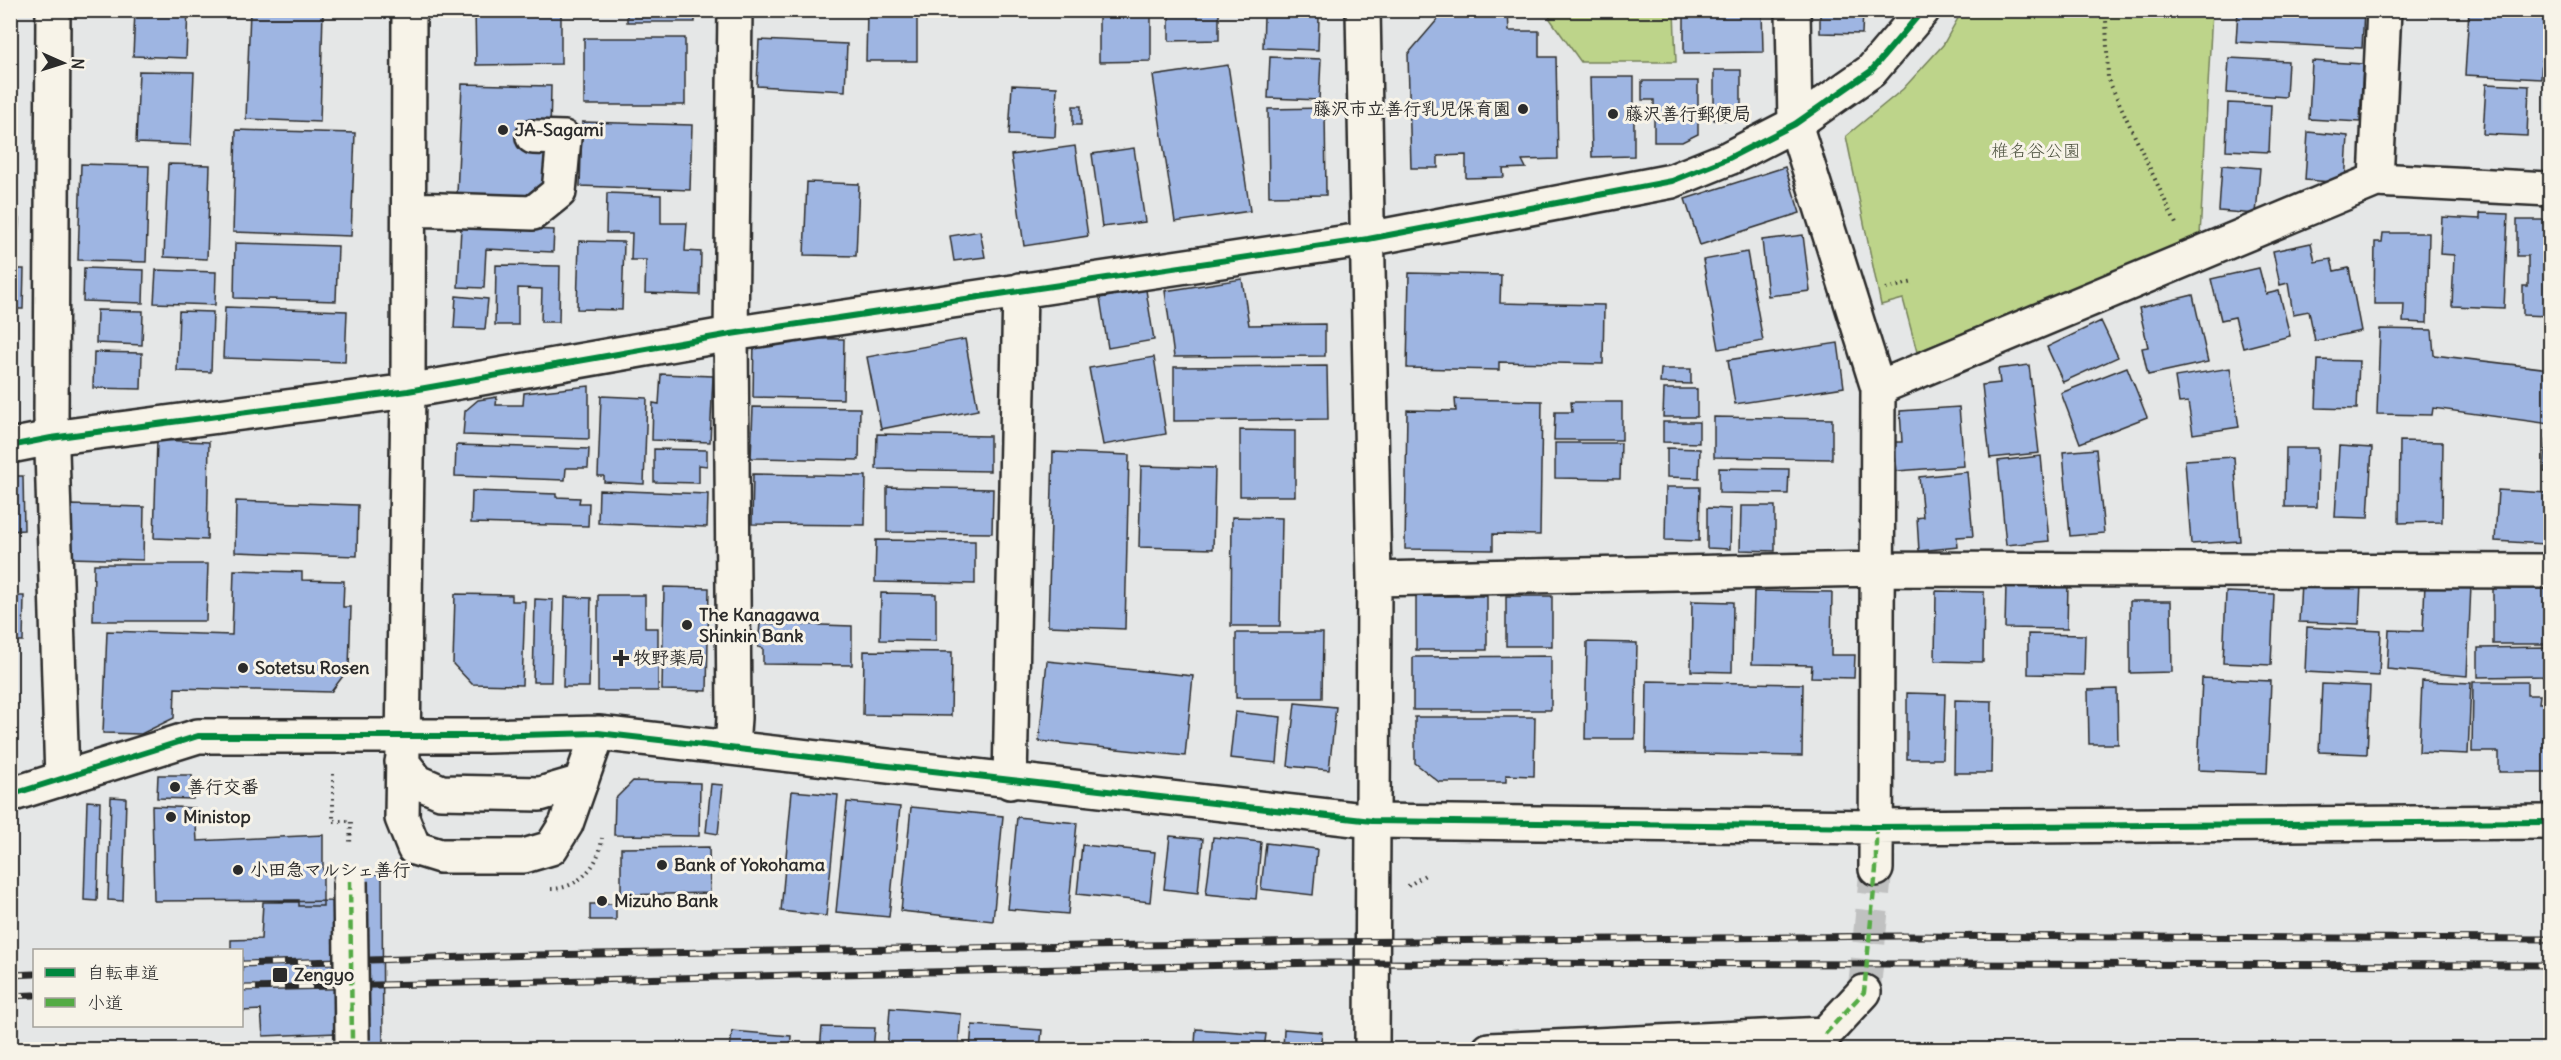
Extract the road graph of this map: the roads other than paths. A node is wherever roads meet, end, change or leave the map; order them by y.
1 (53, 10) edge
2 (409, 10) edge
3 (735, 10) edge
4 (1363, 10) edge
5 (1793, 10) edge
6 (1923, 10) edge
7 (2384, 10) edge
8 (1795, 124) junction
9 (533, 137) dead end
10 (2376, 180) junction
11 (2550, 189) edge
12 (409, 209) junction
13 (1368, 239) junction
14 (1020, 290) junction
15 (731, 334) junction
16 (1878, 388) junction
17 (408, 391) junction
18 (51, 438) junction
19 (10, 446) edge
20 (1877, 569) junction
21 (2550, 571) edge
22 (1374, 579) junction
23 (598, 733) junction
24 (732, 747) junction
25 (402, 749) junction
26 (62, 779) junction
27 (581, 782) junction
28 (1010, 782) junction
29 (10, 795) edge
30 (1372, 821) junction
31 (2550, 822) edge
32 (1876, 827) junction
33 (1876, 869) tunnel mouth
34 (350, 881) dead end
35 (1864, 992) tunnel mouth
36 (352, 1040) dead end
37 (1819, 1042) edge
38 (1371, 1050) edge
39 (1489, 1050) edge

1 - 18 street
2 - 12 street
3 - 15 street
4 - 13 street
5 - 8 street
6 - 8 street
7 - 10 street
8 - 13 street
8 - 16 street
9 - 12 street
10 - 11 street
10 - 16 street
12 - 17 street
13 - 14 street
13 - 22 street
14 - 15 street
14 - 28 street
15 - 17 street
15 - 24 street
16 - 20 street
17 - 18 street
17 - 25 street
18 - 19 street
18 - 26 street
20 - 21 street
20 - 22 street
20 - 32 street
22 - 30 street
23 - 24 street
23 - 25 street
23 - 27 street
24 - 28 street
25 - 26 street
25 - 27 street
25 - 27 street
26 - 29 street
28 - 30 street
30 - 32 street
30 - 38 street
31 - 32 street
32 - 33 street
34 - 36 street, bridge
35 - 37 street
37 - 39 street

